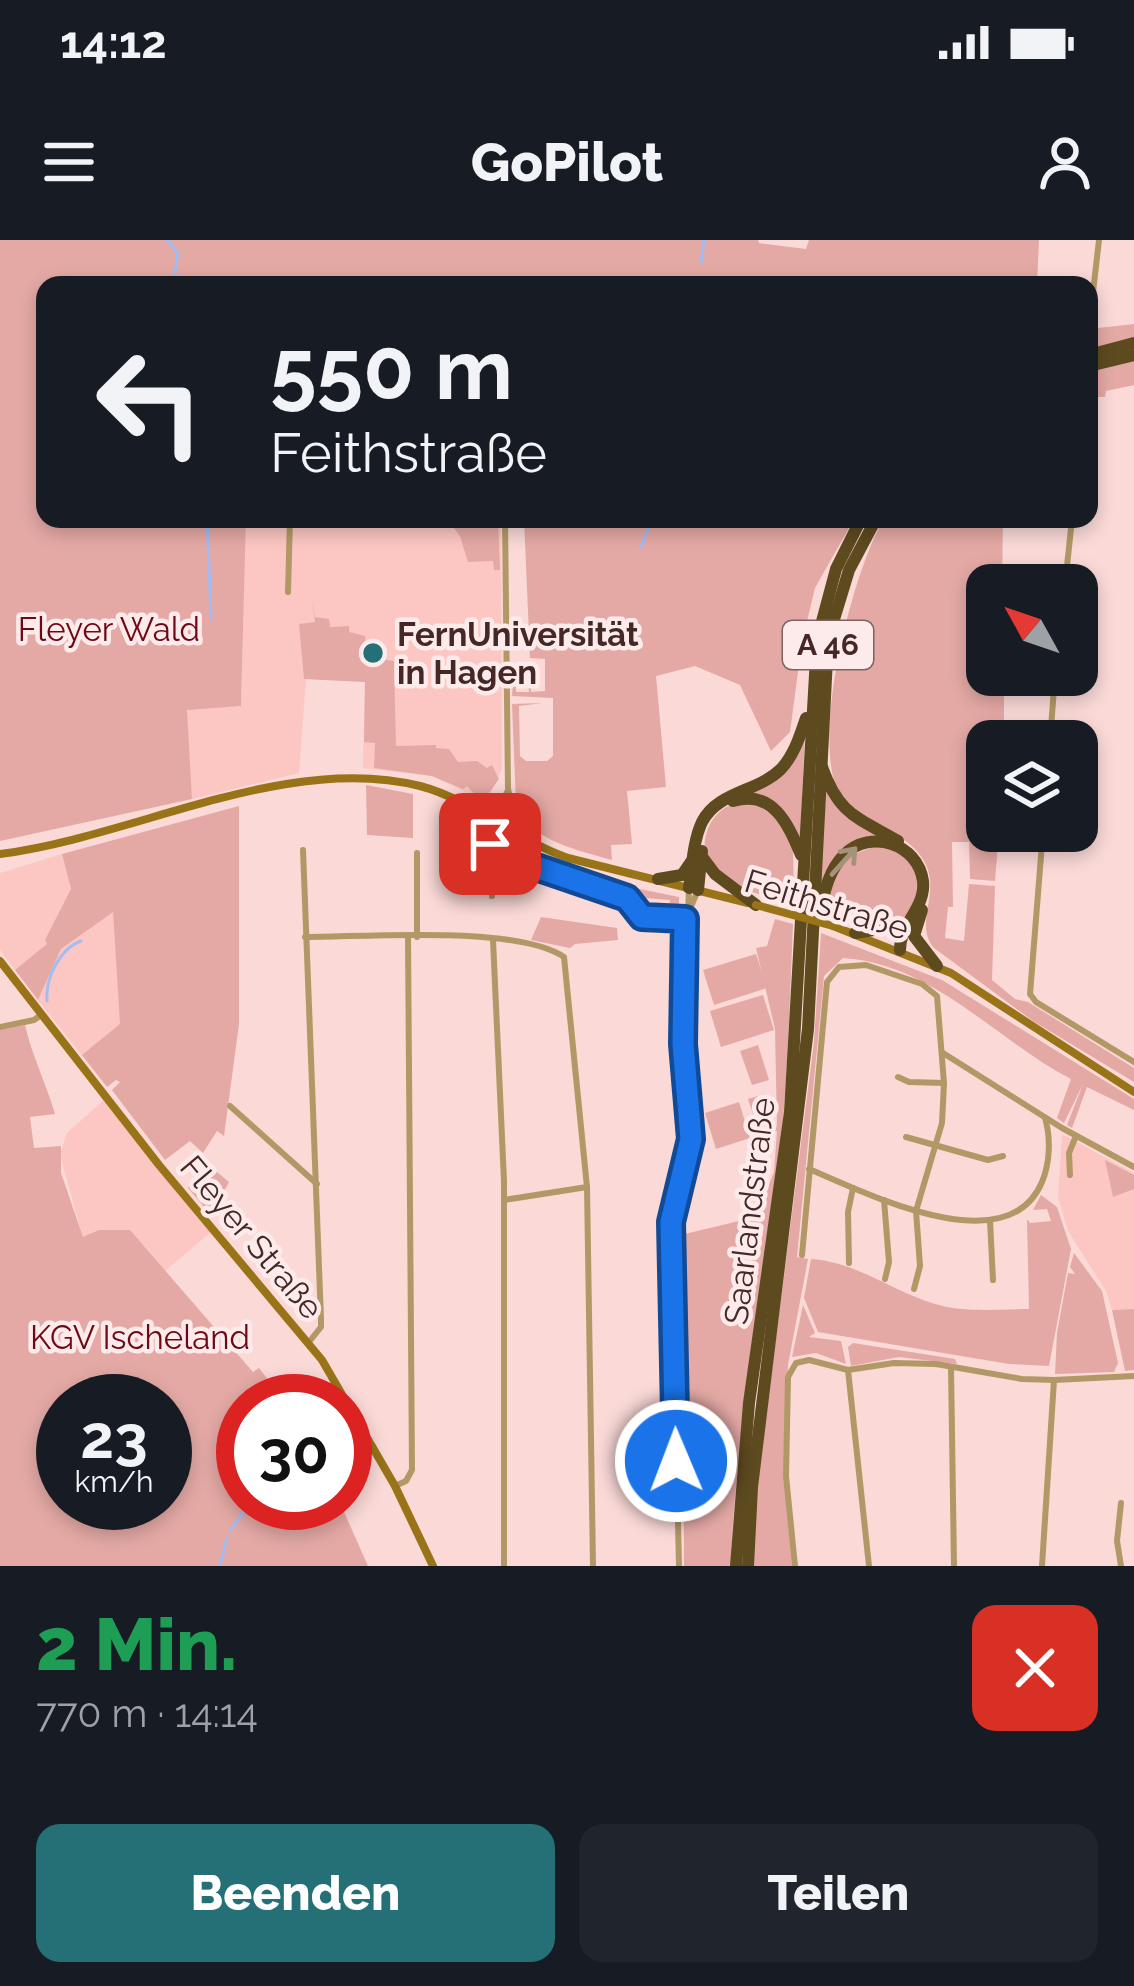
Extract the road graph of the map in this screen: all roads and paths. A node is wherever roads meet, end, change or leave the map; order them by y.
1 (1100, 240) edge
2 (1095, 276) edge
3 (1134, 343) edge
4 (1098, 353) edge
5 (1134, 355) edge
6 (1098, 364) edge
7 (290, 528) edge
8 (505, 528) edge
9 (856, 528) edge
10 (871, 528) edge
11 (1071, 528) edge
12 (1067, 564) edge
13 (288, 592) dead end
14 (812, 699) junction
15 (820, 761) junction
16 (508, 789) junction
17 (492, 820) junction
18 (543, 849) junction
19 (303, 850) dead end
20 (492, 852) junction
21 (1041, 852) edge
22 (416, 853) dead end
23 (0, 854) edge
24 (698, 855) junction
25 (804, 862) junction
26 (658, 879) junction
27 (693, 889) junction
28 (493, 896) dead end
29 (756, 905) junction
30 (685, 919) junction
31 (909, 930) junction
32 (855, 933) junction
33 (305, 937) junction
34 (413, 937) junction
35 (493, 939) junction
36 (812, 945) junction
37 (900, 950) junction
38 (0, 961) edge
39 (937, 966) junction
40 (41, 1015) junction
41 (0, 1027) edge
42 (943, 1053) junction
43 (1134, 1062) edge
44 (898, 1077) dead end
45 (944, 1083) junction
46 (1131, 1088) edge
47 (230, 1106) dead end
48 (1046, 1118) junction
49 (1076, 1136) junction
50 (906, 1137) dead end
51 (937, 1142) junction
52 (1004, 1156) dead end
53 (1134, 1167) edge
54 (809, 1169) junction
55 (1070, 1175) dead end
56 (317, 1184) junction
57 (587, 1187) junction
58 (853, 1188) junction
59 (504, 1200) junction
60 (884, 1200) junction
61 (916, 1211) junction
62 (990, 1220) junction
63 (802, 1255) dead end
64 (849, 1263) dead end
65 (885, 1279) dead end
66 (993, 1280) dead end
67 (914, 1289) dead end
68 (309, 1342) junction
69 (951, 1367) junction
70 (848, 1370) junction
71 (1134, 1376) edge
72 (1054, 1380) junction
73 (395, 1486) junction
74 (1121, 1503) dead end
75 (433, 1566) edge
76 (504, 1566) edge
77 (593, 1566) edge
78 (679, 1566) edge
79 (736, 1566) edge
80 (748, 1566) edge
81 (795, 1566) edge
82 (869, 1566) edge
83 (954, 1566) edge
84 (1042, 1566) edge
85 (1121, 1566) edge

1 - 2 street
3 - 4 highway
5 - 6 highway
7 - 13 street
8 - 16 street
9 - 14 highway, A 46
10 - 15 highway, A 46
11 - 12 street
14 - 24 highway
14 - 25 highway, Saarlandstraße
15 - 31 highway
15 - 36 highway
16 - 17 street
16 - 18 street
17 - 18 main road, Feithstraße
17 - 20 street
17 - 23 main road, Feithstraße
18 - 26 main road, Feithstraße
19 - 33 street
20 - 28 street
20 - 30 street
21 - 43 street
22 - 34 street
24 - 25 highway
24 - 26 highway
24 - 27 highway
24 - 29 highway
25 - 79 highway, Saarlandstraße
26 - 27 main road, Feithstraße
27 - 29 main road, Feithstraße
27 - 30 street
29 - 32 main road, Feithstraße, bridge
30 - 78 street
31 - 32 highway
36 -> 31 highway
31 - 37 highway
31 - 39 highway
32 - 37 main road, Feithstraße
33 - 34 street
33 - 56 street
34 - 35 street
34 - 73 street
35 - 57 street
35 - 59 street
36 - 80 highway, Saarlandstraße
37 - 39 main road, Feithstraße
38 - 40 main road, Fleyer Straße
39 - 46 main road, Feithstraße
40 - 41 street
40 - 68 main road, Fleyer Straße
42 - 45 street
42 - 48 street
42 - 54 street
44 - 45 street
45 - 51 street
47 - 56 street
48 - 49 street
48 - 62 street
49 - 53 street
49 - 55 street
50 - 51 street
51 - 52 street
51 - 61 street
54 - 58 street
54 - 63 street
56 - 68 street
57 - 59 street
57 - 77 street
58 - 60 street
58 - 64 street
59 - 76 street
60 - 61 street
60 - 65 street
61 - 62 street
61 - 67 street
62 - 66 street
68 - 73 main road, Fleyer Straße
69 - 70 street
69 - 72 street
69 - 83 street
70 - 81 street
70 - 82 street
71 - 72 street
72 - 84 street
73 - 75 main road, Fleyer Straße
74 - 85 street

